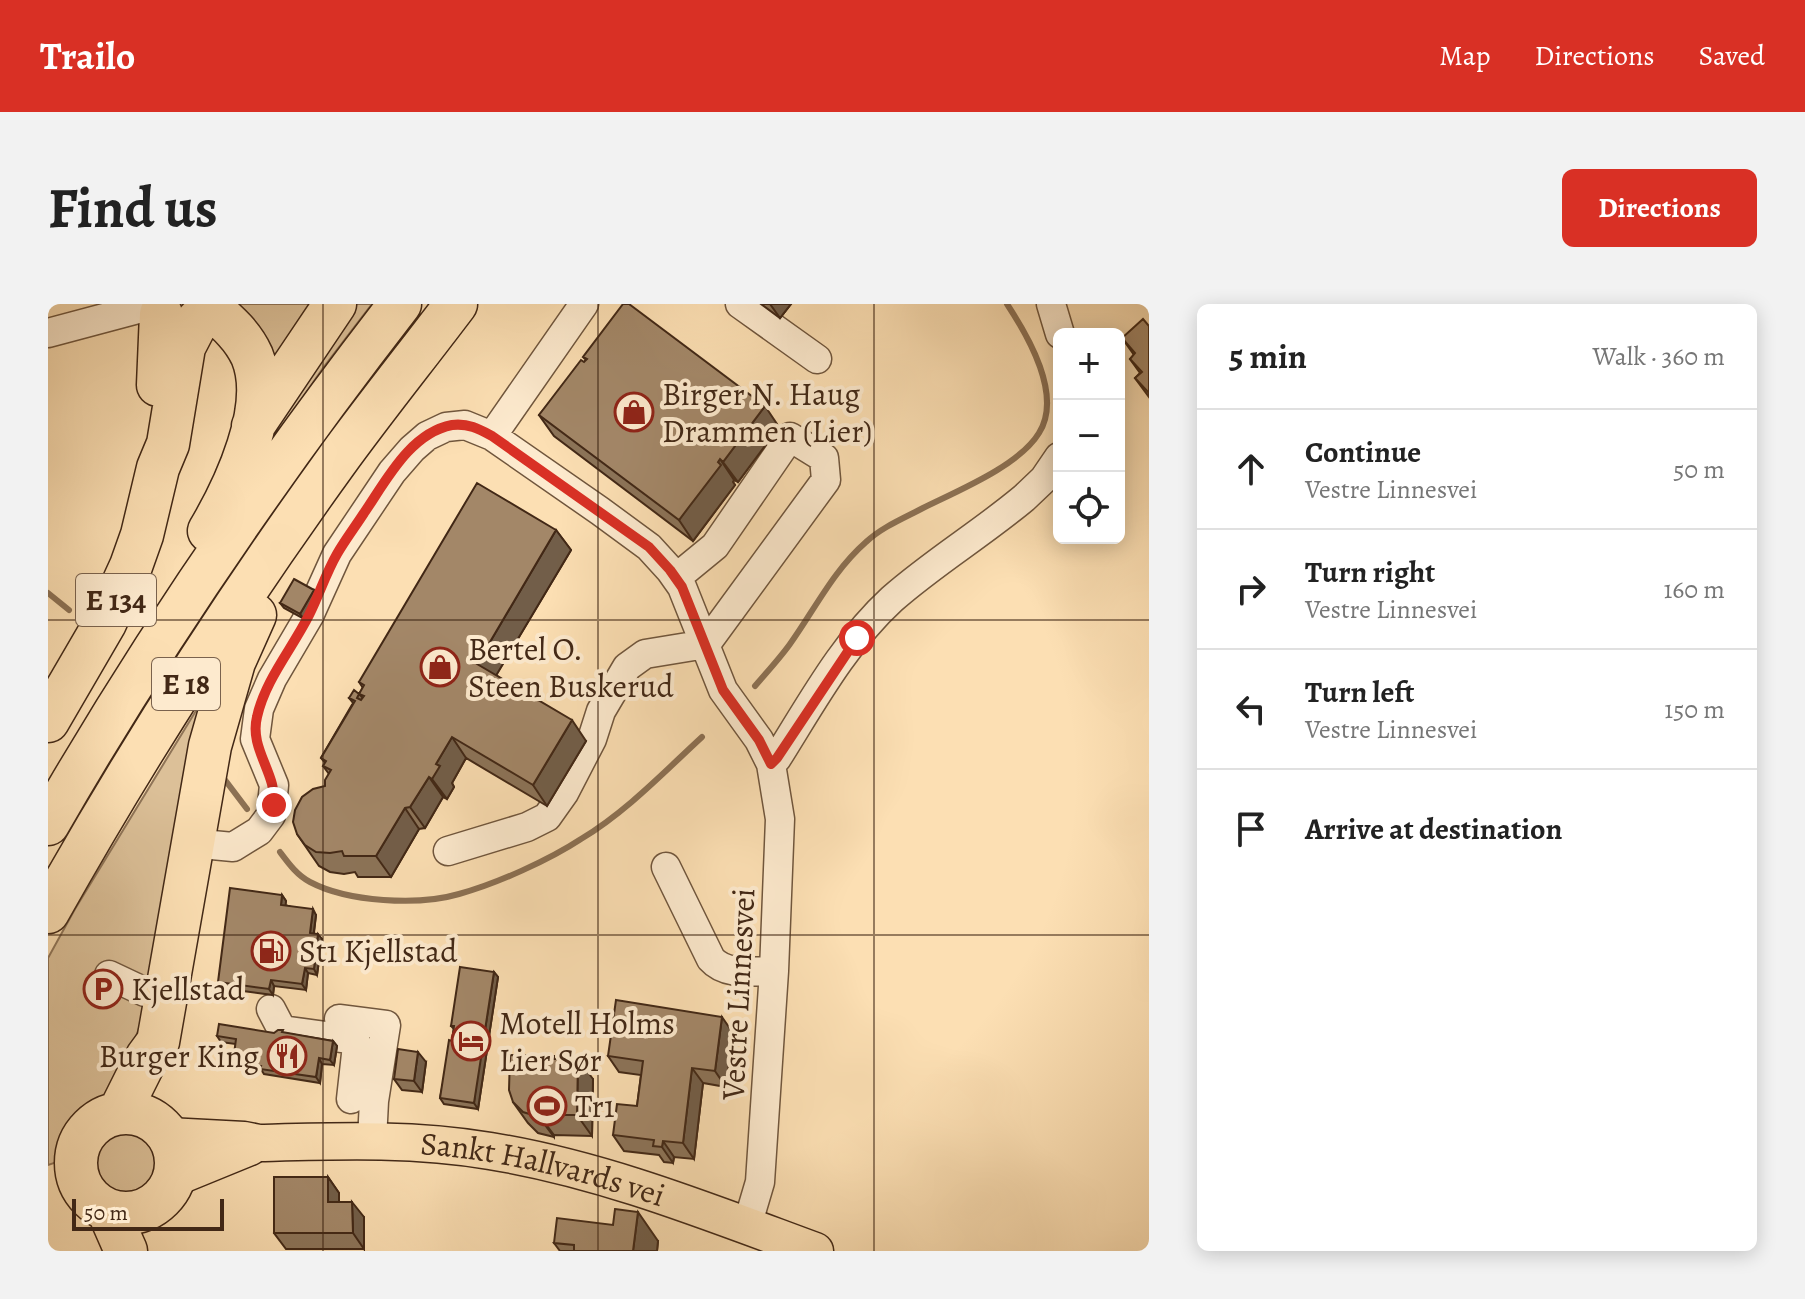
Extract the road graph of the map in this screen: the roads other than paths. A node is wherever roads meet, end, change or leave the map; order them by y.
1 (335, 304) edge
2 (400, 304) edge
3 (456, 304) edge
4 (584, 304) edge
5 (740, 304) edge
6 (1051, 304) edge
7 (182, 309) edge
8 (1058, 328) edge
9 (48, 333) edge
10 (817, 359) dead end
11 (253, 426) junction
12 (492, 436) junction
13 (335, 463) junction
14 (1053, 466) edge
15 (676, 578) junction
16 (706, 644) junction
17 (119, 707) junction
18 (48, 721) edge
19 (771, 764) junction
20 (48, 824) edge
21 (191, 843) junction
22 (448, 851) dead end
23 (666, 867) dead end
24 (48, 912) edge
25 (774, 971) junction
26 (109, 975) dead end
27 (167, 995) junction
28 (271, 1009) dead end
29 (339, 1019) dead end
30 (158, 1042) junction
31 (351, 1099) dead end
32 (119, 1113) junction
33 (164, 1131) junction
34 (372, 1140) junction
35 (259, 1143) junction
36 (162, 1192) junction
37 (80, 1193) edge
38 (747, 1226) junction
39 (126, 1251) edge
40 (146, 1251) edge
41 (815, 1251) edge

1 - 11 highway, E 18
2 - 17 highway, E 18
3 - 13 highway, E 18
4 - 12 street
5 - 10 street
6 - 8 street
7 - 9 street
7 - 11 highway, E 18
7 - 18 highway, E 134
11 - 17 highway, E 18
12 - 15 street, Vestre Linnesvei
12 - 21 street, Vestre Linnesvei
13 - 21 highway, E 18
13 - 24 highway, E 18
14 - 19 street
15 - 16 street, Vestre Linnesvei
15 - 16 street
16 - 19 street, Vestre Linnesvei
16 - 22 street
17 - 20 highway, E 18
19 - 25 street, Vestre Linnesvei
21 - 27 highway, E 18
23 - 25 street
25 - 38 street, Vestre Linnesvei
26 - 27 street
27 - 30 highway, E 18
28 - 31 street
29 - 34 street
30 - 32 highway, E 18
30 - 33 highway, E 18
32 - 33 highway
32 - 37 highway
33 - 35 main road, Sankt Hallvards vei
33 - 36 highway, E 18
34 - 35 main road, Sankt Hallvards vei
34 - 38 main road, Sankt Hallvards vei
35 - 36 main road, Sankt Hallvards vei
36 - 37 highway
36 - 40 highway, E 18
37 - 39 highway
38 - 41 main road, Sankt Hallvards vei

